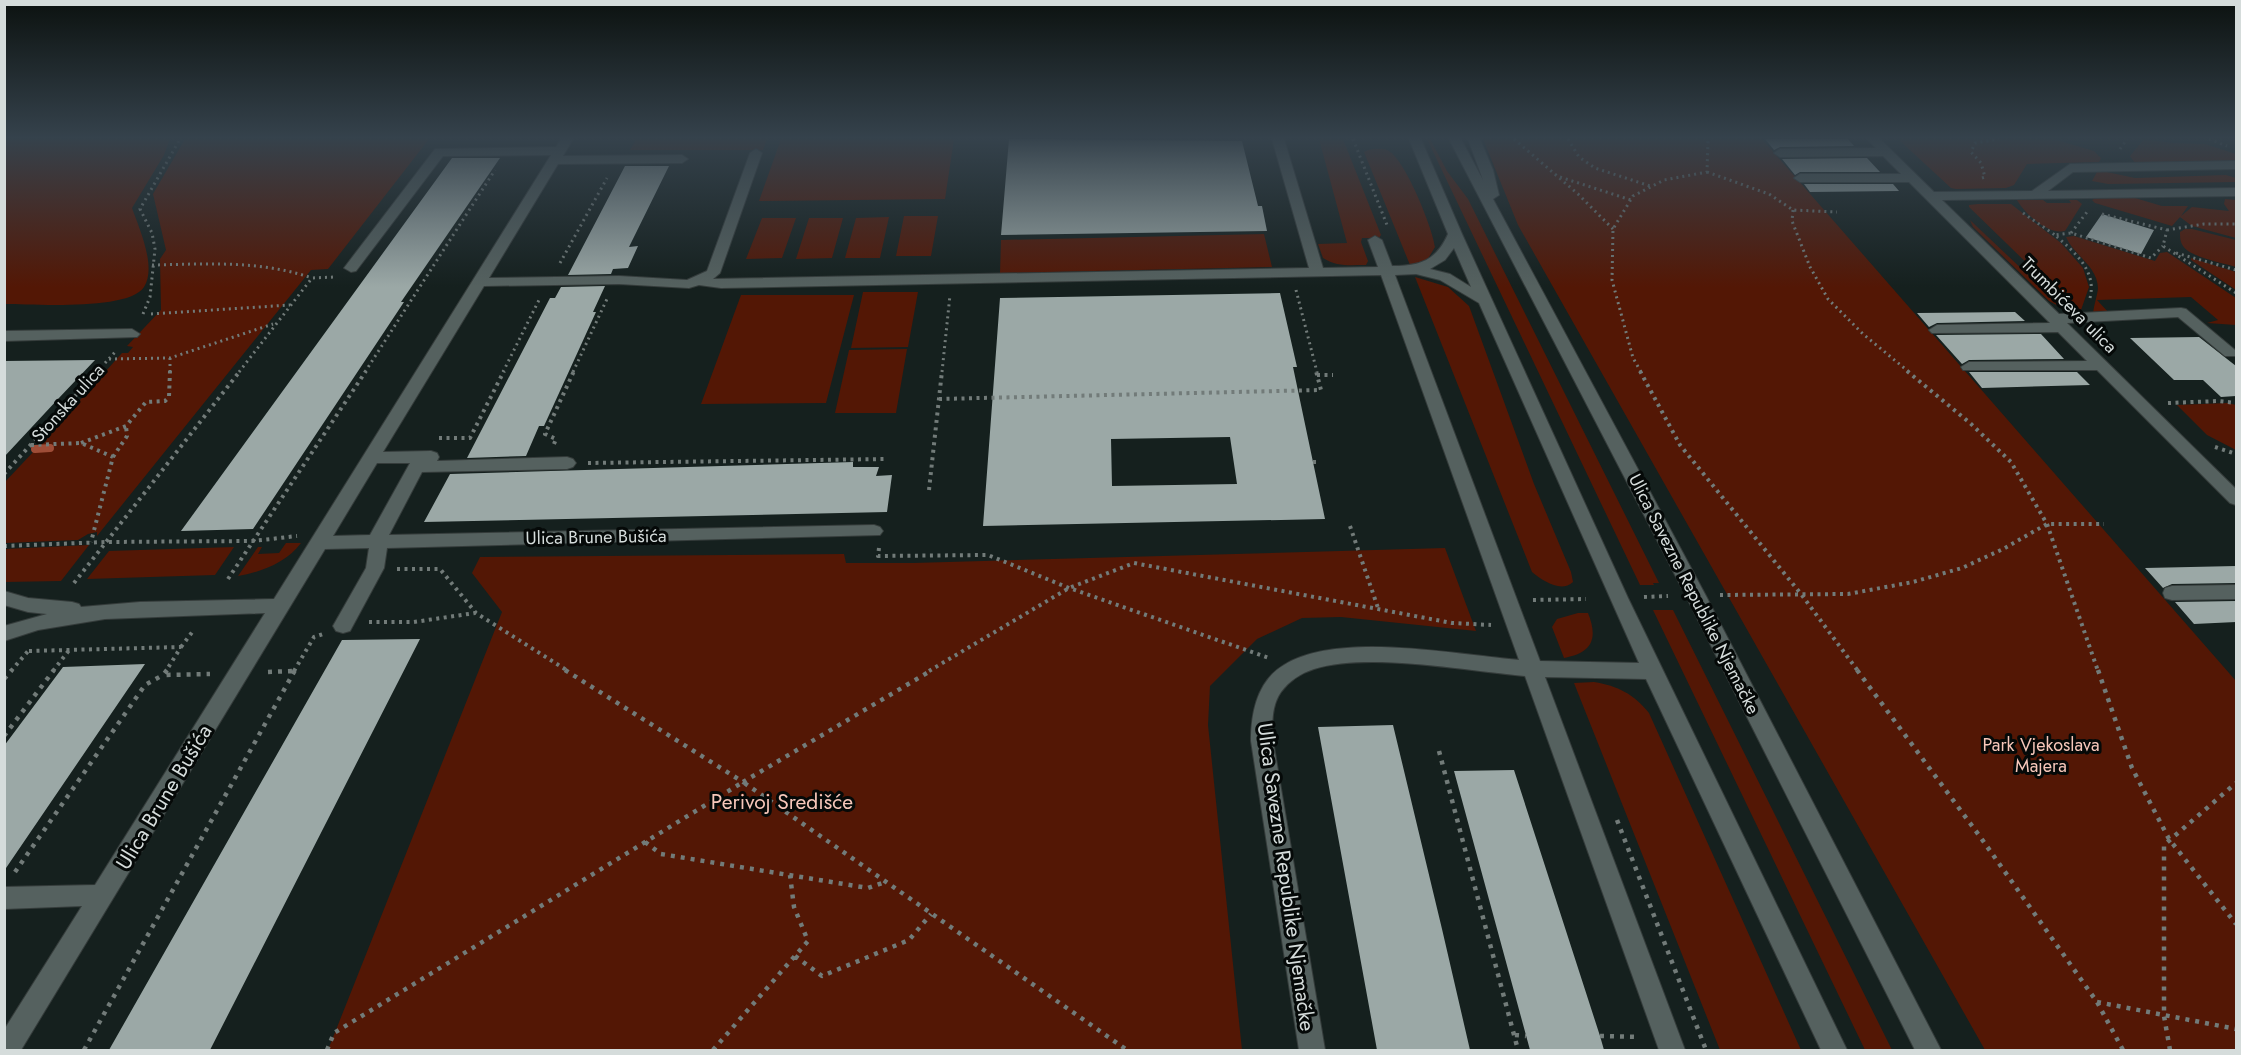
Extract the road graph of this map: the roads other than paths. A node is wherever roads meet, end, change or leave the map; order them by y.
1 (412, 188) edge
2 (537, 188) edge
3 (743, 188) edge
4 (1292, 188) edge
5 (1436, 188) edge
6 (1482, 188) edge
7 (1491, 188) edge
8 (1923, 188) edge
9 (2044, 188) edge
10 (2236, 192) edge
11 (2035, 195) junction
12 (1931, 196) junction
13 (1498, 218) junction
14 (1455, 234) junction
15 (1375, 240) dead end
16 (351, 268) road end
17 (1387, 270) junction
18 (1416, 270) junction
19 (1317, 272) junction
20 (700, 281) junction
21 (479, 282) junction
22 (1485, 301) junction
23 (2060, 323) junction
24 (1937, 330) dead end
25 (132, 334) road end
26 (4, 336) edge
27 (2230, 353) dead end
28 (2101, 364) junction
29 (1969, 367) dead end
30 (370, 458) junction
31 (543, 459) junction
32 (567, 463) road end
33 (2236, 499) edge
34 (878, 534) road end
35 (313, 539) junction
36 (380, 541) junction
37 (2236, 592) edge
38 (2172, 593) dead end
39 (4, 598) edge
40 (280, 606) junction
41 (100, 612) junction
42 (4, 623) edge
43 (343, 626) road end
44 (4, 634) edge
45 (1532, 669) junction
46 (1653, 671) junction
47 (8, 887) edge
48 (104, 895) junction
49 (1669, 1044) edge
50 (7, 1050) edge
51 (1312, 1050) edge
52 (1834, 1050) edge
53 (1928, 1050) edge

1 - 16 street
2 - 21 street, Ulica Brune Bušića
3 - 20 street
4 - 19 street
5 - 14 street
6 - 13 street, Ulica Savezne Republike Njemačke
7 - 13 street
8 - 12 street, Trumbićeva ulica
9 - 11 street
10 - 11 street
11 - 12 street
12 - 23 street, Trumbićeva ulica
13 - 53 street, Ulica Savezne Republike Njemačke
14 - 18 street
14 - 22 street
15 - 17 street
17 - 18 street
17 - 19 street
17 - 45 street
18 - 22 street
19 - 20 street
20 - 21 street
21 - 30 street, Ulica Brune Bušića
22 - 46 street
23 - 24 street
23 - 27 street
23 - 28 street, Trumbićeva ulica
25 - 26 street
28 - 29 street
28 - 33 street, Trumbićeva ulica
30 - 31 street
30 - 35 street, Ulica Brune Bušića
31 - 32 street
31 - 36 street
34 - 36 street, Ulica Brune Bušića
35 - 36 street, Ulica Brune Bušića
35 - 40 street, Ulica Brune Bušića
36 - 43 street
37 - 38 street
39 - 41 street
39 - 42 street
40 - 41 street
40 - 48 street, Ulica Brune Bušića
41 - 44 street
45 - 46 street, Ulica Savezne Republike Njemačke
45 - 49 street
45 - 51 street, Ulica Savezne Republike Njemačke
46 - 52 street
47 - 48 street
48 - 50 street, Ulica Brune Bušića

